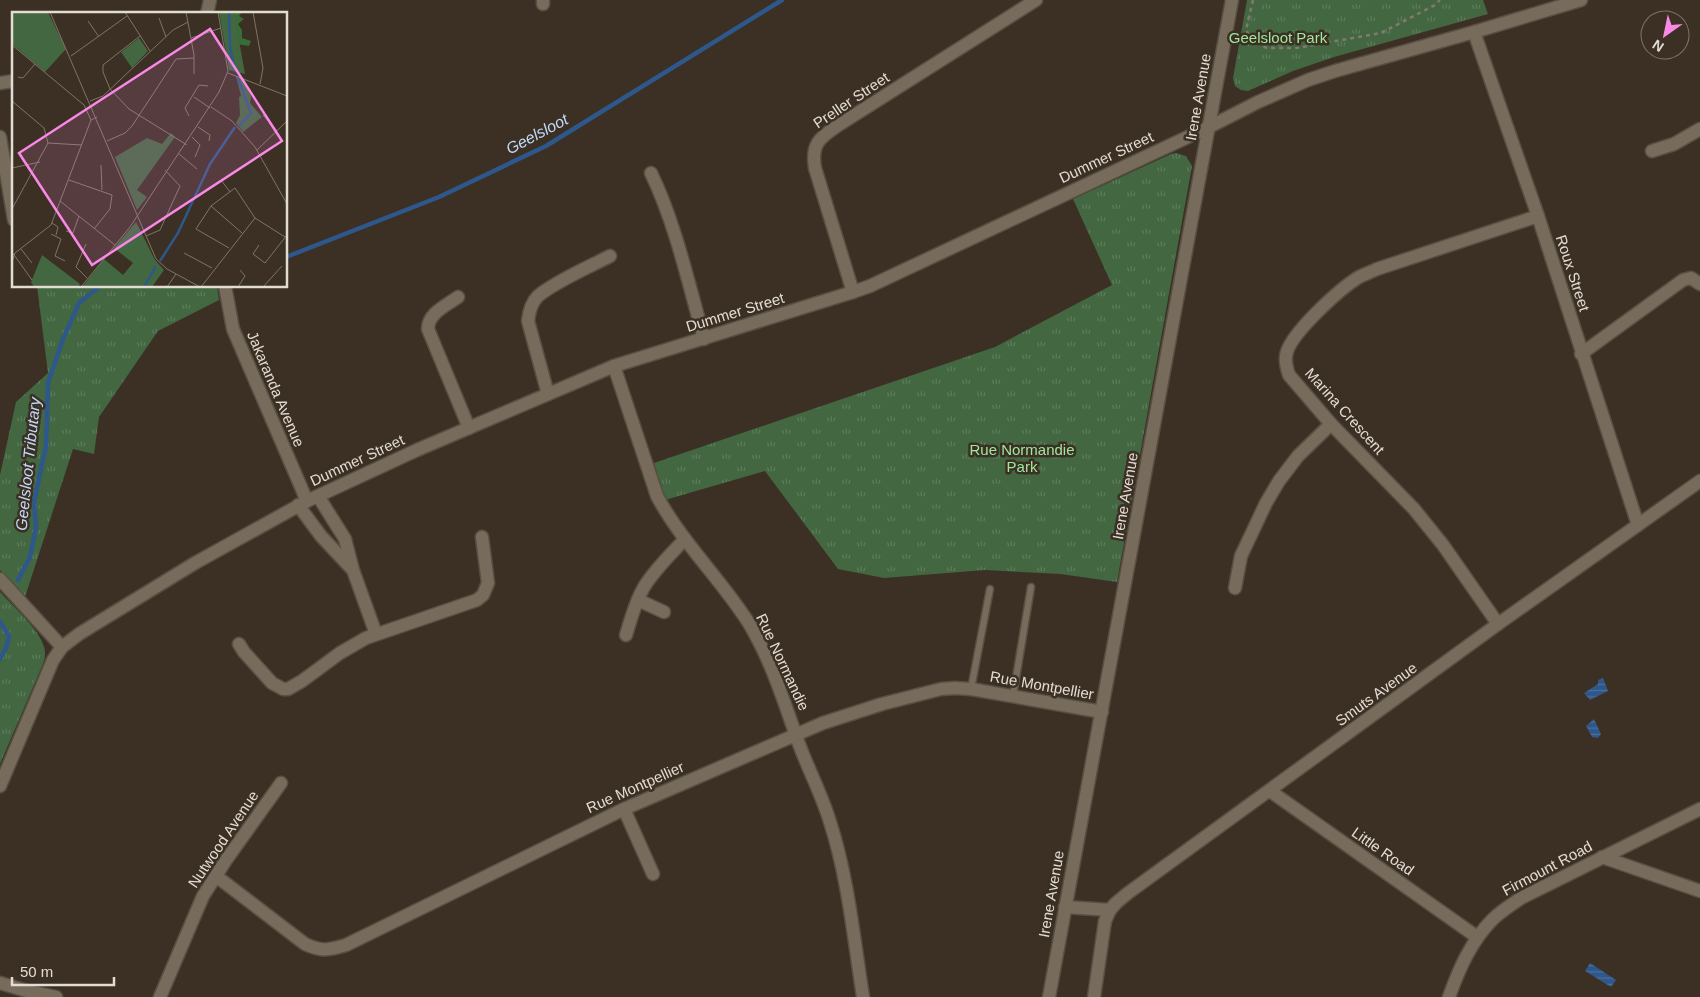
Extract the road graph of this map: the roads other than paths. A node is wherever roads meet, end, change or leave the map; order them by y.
1 (1036, 0) edge
2 (1232, 0) edge
3 (1581, 0) edge
4 (1474, 32) junction
5 (1209, 127) junction
6 (1700, 129) edge
7 (0, 137) edge
8 (1652, 151) dead end
9 (652, 173) dead end
10 (12, 208) edge
11 (1538, 216) junction
12 (610, 256) dead end
13 (1700, 284) edge
14 (225, 288) edge
15 (852, 292) junction
16 (458, 298) dead end
17 (704, 339) junction
18 (1582, 354) junction
19 (614, 366) junction
20 (548, 394) junction
21 (1331, 424) junction
22 (469, 428) junction
23 (1700, 481) edge
24 (308, 501) junction
25 (1638, 525) junction
26 (482, 537) dead end
27 (685, 539) junction
28 (353, 570) junction
29 (0, 579) edge
30 (1031, 587) dead end
31 (1235, 588) dead end
32 (990, 589) dead end
33 (638, 600) junction
34 (664, 612) dead end
35 (1498, 624) junction
36 (376, 634) junction
37 (626, 636) dead end
38 (239, 644) dead end
39 (62, 647) junction
40 (971, 688) junction
41 (1013, 696) junction
42 (1102, 712) junction
43 (796, 734) junction
44 (281, 783) dead end
45 (0, 786) edge
46 (1270, 791) junction
47 (624, 809) junction
48 (1700, 809) edge
49 (1602, 857) junction
50 (652, 874) dead end
51 (216, 876) junction
52 (1700, 891) edge
53 (1065, 907) junction
54 (1110, 910) junction
55 (1477, 937) junction
56 (0, 983) edge
57 (56, 997) edge
58 (160, 997) edge
59 (863, 997) edge
60 (1049, 997) edge
61 (1094, 997) edge
62 (1449, 997) edge

1 - 15 street, Preller Street
2 - 5 street, Irene Avenue
3 - 4 street, Dummer Street
4 - 5 street, Dummer Street
4 - 11 street, Roux Street
5 - 15 street, Dummer Street
5 - 42 street, Irene Avenue
6 - 8 street
7 - 10 street
9 - 17 street
11 - 18 street, Roux Street
11 - 21 street, Marina Crescent
12 - 20 street
13 - 18 street
14 - 24 street, Jakaranda Avenue
15 - 17 street, Dummer Street
16 - 22 street
17 - 19 street, Dummer Street
18 - 25 street, Roux Street
19 - 20 street, Dummer Street
19 - 27 street, Rue Normandie
20 - 22 street, Dummer Street
21 - 31 street
21 - 35 street, Marina Crescent
22 - 24 street, Dummer Street
23 - 25 street, Smuts Avenue
24 - 28 street
24 - 28 street
24 - 39 street, Dummer Street
25 - 35 street, Smuts Avenue
26 - 36 street
27 - 33 street
27 - 43 street, Rue Normandie
28 - 36 street
29 - 39 street
30 - 41 lane
32 - 40 lane
33 - 34 street
33 - 37 street
35 - 46 street, Smuts Avenue
36 - 38 street
39 - 45 street, Dummer Street
40 - 41 street, Rue Montpellier
40 - 43 street, Rue Montpellier
41 - 42 street, Rue Montpellier
42 - 53 street, Irene Avenue
43 - 47 street, Rue Montpellier
43 - 59 street, Rue Normandie
44 - 51 street, Nutwood Avenue
46 - 54 street, Smuts Avenue
46 - 55 street, Little Road
47 - 50 street
47 - 51 street, Rue Montpellier
48 - 49 street, Firmount Road
49 - 52 street
49 - 55 street, Firmount Road
51 - 58 street, Nutwood Avenue
53 - 54 street
53 - 60 street, Irene Avenue
54 - 61 street
55 - 62 street, Firmount Road
56 - 57 street

